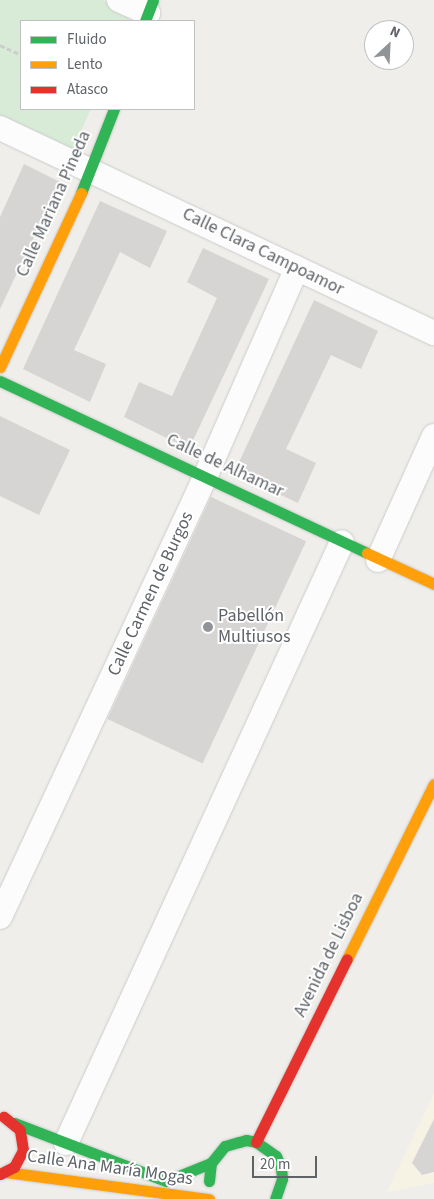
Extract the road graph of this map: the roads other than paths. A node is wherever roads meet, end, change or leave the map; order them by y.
1 (119, 0) edge
2 (149, 11) edge
3 (114, 110) edge
4 (0, 128) edge
5 (92, 170) junction
6 (297, 268) junction
7 (434, 333) edge
8 (0, 367) edge
9 (0, 381) edge
10 (434, 436) edge
11 (206, 475) junction
12 (342, 542) junction
13 (378, 560) junction
14 (434, 584) edge
15 (434, 784) edge
16 (0, 916) edge
17 (0, 1116) edge
18 (14, 1123) junction
19 (256, 1142) junction
20 (66, 1143) junction
21 (211, 1163) junction
22 (3, 1173) edge
23 (209, 1199) edge
24 (215, 1199) edge
25 (275, 1199) edge

1 - 2 street
3 - 5 street, Calle Mariana Pineda
4 - 5 street, Calle Clara Campoamor
5 - 6 street, Calle Clara Campoamor
5 - 8 street, Calle Mariana Pineda
6 - 7 street, Calle Clara Campoamor
6 - 11 street, Calle Carmen de Burgos
9 - 11 street, Calle de Alhamar
10 - 13 street
11 - 12 street, Calle de Alhamar
11 - 16 street, Calle Carmen de Burgos
12 - 13 street, Calle de Alhamar
12 - 20 street
13 - 14 street, Calle de Alhamar
15 - 19 street, Avenida de Lisboa
17 - 18 street
18 - 20 street
18 - 22 street
19 - 21 street
19 - 25 street
20 - 21 street
21 - 24 street
22 - 23 street, Calle Ana María Mogas

